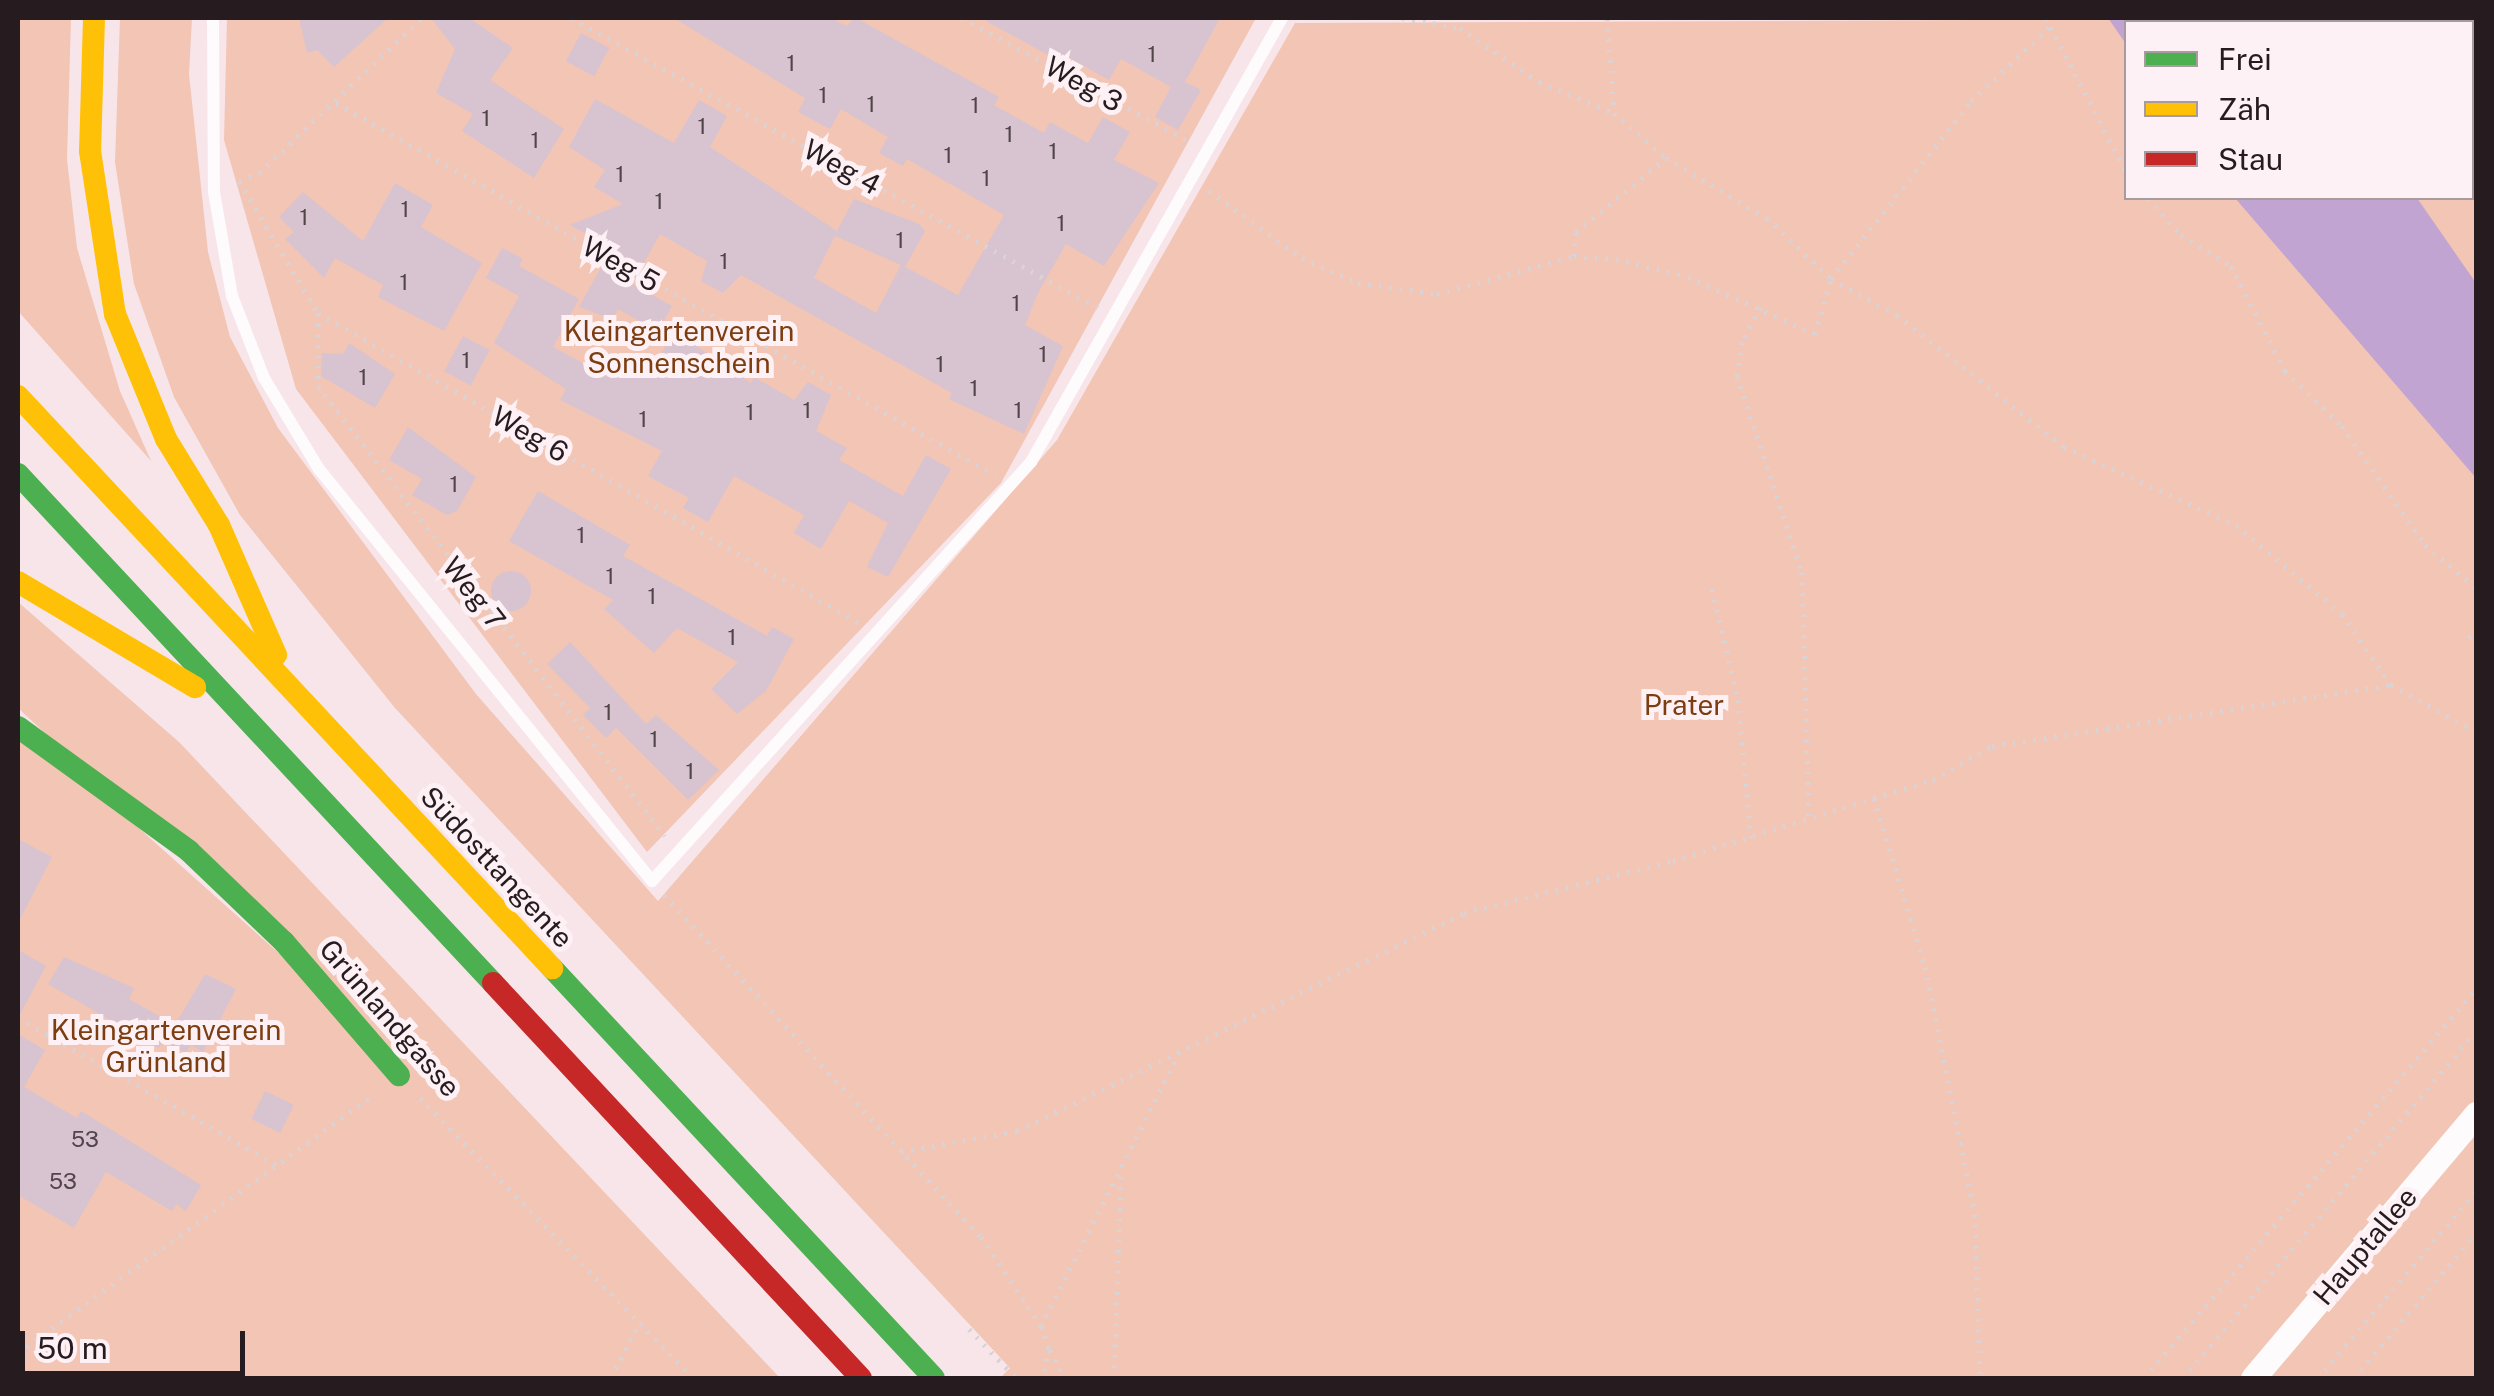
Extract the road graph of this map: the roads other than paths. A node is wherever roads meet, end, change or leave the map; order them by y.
1 (94, 18) edge
2 (213, 18) edge
3 (1282, 18) edge
4 (18, 396) edge
5 (18, 474) edge
6 (18, 582) edge
7 (289, 686) junction
8 (241, 714) junction
9 (18, 726) edge
10 (399, 1075) road end
11 (2476, 1114) edge
12 (861, 1378) edge
13 (934, 1378) edge
14 (2253, 1378) edge

1 - 7 main road
2 - 3 lane
4 - 7 main road, Südosttangente
5 - 8 main road
6 - 8 main road
7 - 13 main road, Südosttangente
8 - 12 main road
9 - 10 main road, Grünlandgasse
11 - 14 street, Hauptallee

